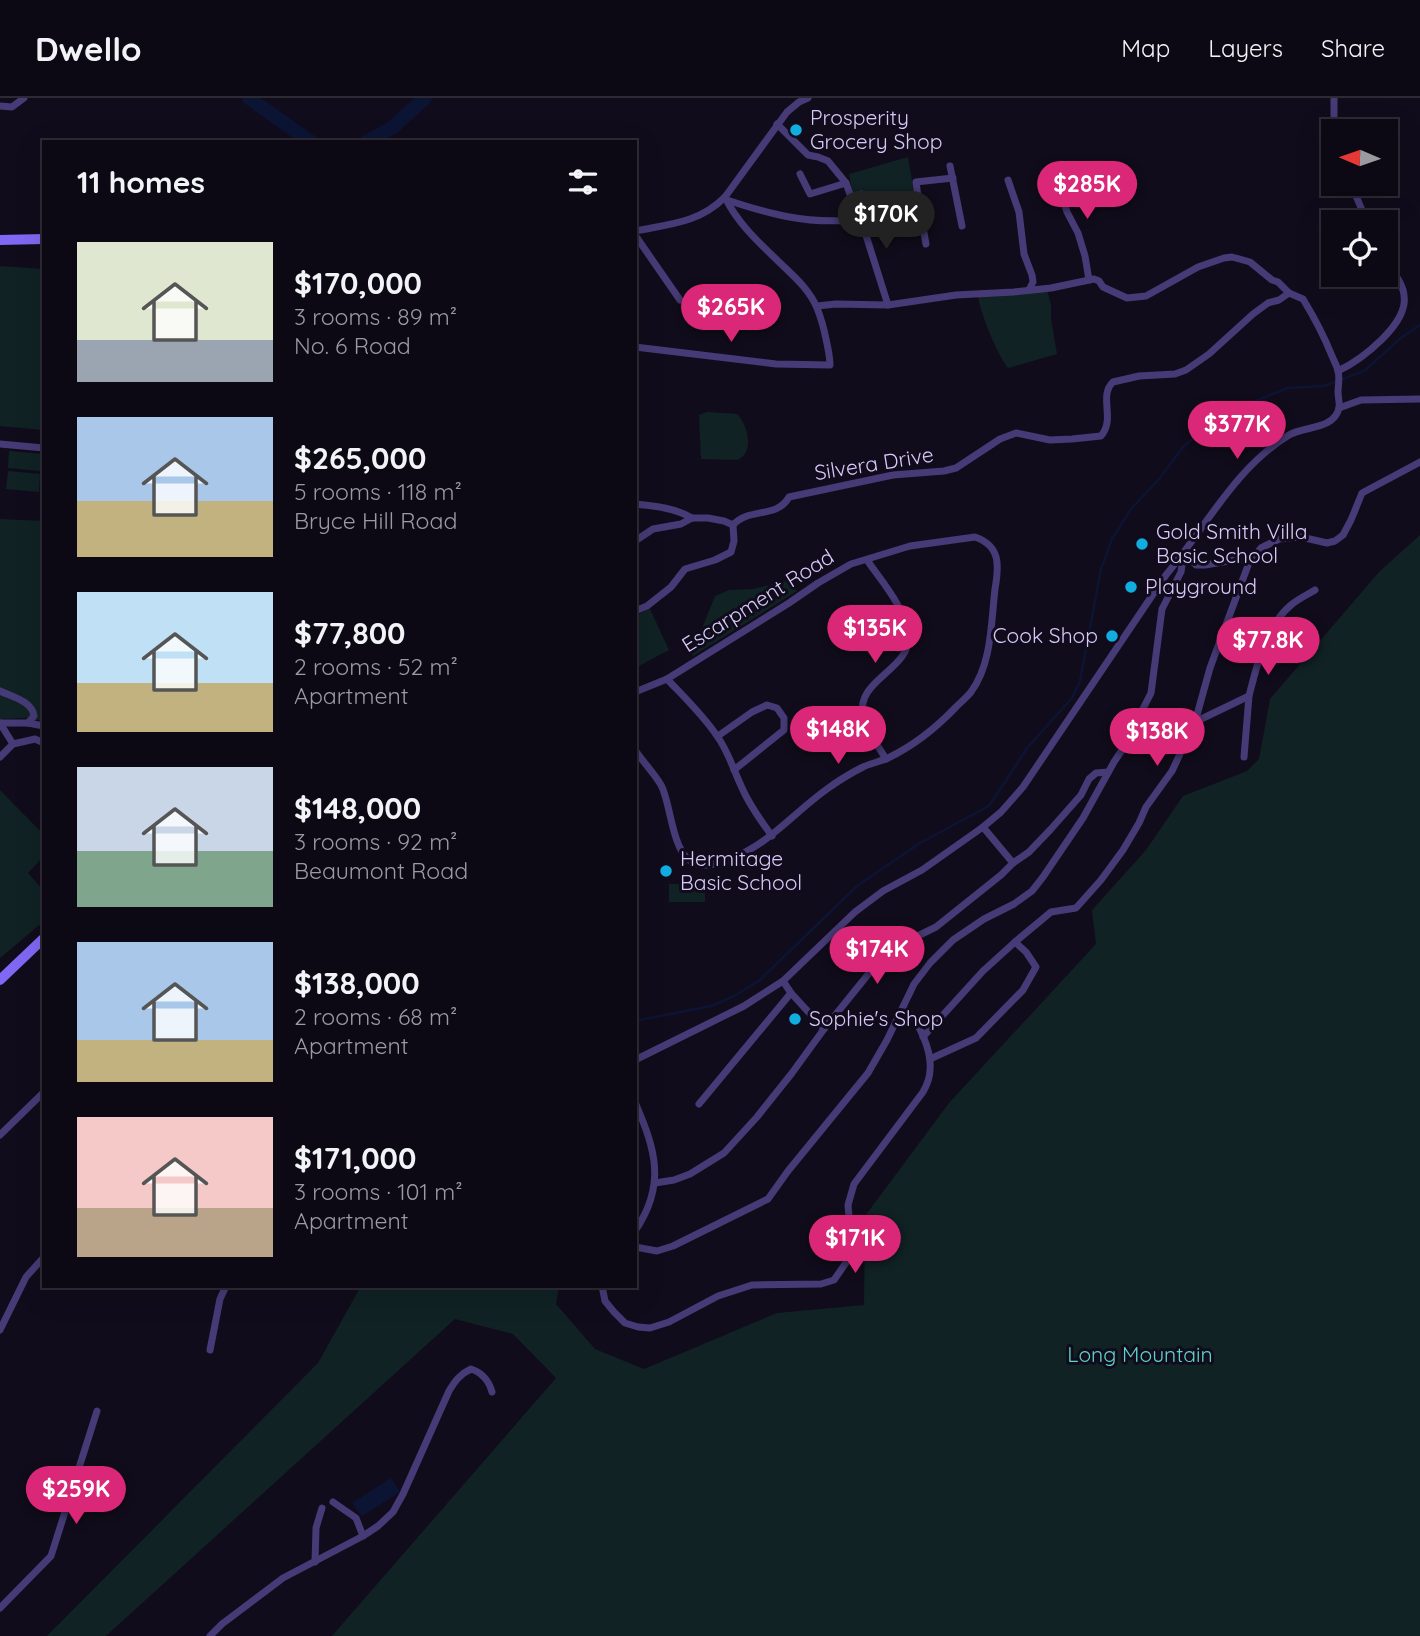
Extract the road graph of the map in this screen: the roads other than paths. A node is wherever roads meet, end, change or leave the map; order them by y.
1 (24, 98) edge
2 (808, 98) edge
3 (1334, 98) edge
4 (0, 106) edge
5 (1334, 119) edge
6 (777, 124) junction
7 (950, 166) dead end
8 (1053, 170) dead end
9 (800, 174) dead end
10 (953, 178) junction
11 (1008, 180) dead end
12 (846, 183) junction
13 (862, 194) dead end
14 (851, 197) junction
15 (725, 198) junction
16 (920, 212) junction
17 (851, 220) junction
18 (962, 226) dead end
19 (864, 229) junction
20 (637, 233) edge
21 (637, 236) edge
22 (42, 239) edge
23 (0, 240) edge
24 (926, 244) dead end
25 (1089, 280) junction
26 (1398, 284) edge
27 (1029, 290) junction
28 (1289, 293) junction
29 (680, 300) dead end
30 (888, 305) junction
31 (817, 306) junction
32 (637, 347) edge
33 (1338, 374) junction
34 (1420, 399) edge
35 (1339, 408) junction
36 (0, 444) edge
37 (42, 448) edge
38 (1420, 462) edge
39 (637, 503) edge
40 (692, 518) junction
41 (733, 525) junction
42 (637, 540) edge
43 (1184, 553) junction
44 (867, 560) junction
45 (1250, 560) junction
46 (1315, 590) dead end
47 (637, 610) edge
48 (667, 679) junction
49 (0, 691) edge
50 (637, 691) edge
51 (1249, 696) junction
52 (1195, 722) junction
53 (0, 723) edge
54 (28, 723) junction
55 (42, 726) edge
56 (718, 736) junction
57 (42, 742) edge
58 (13, 744) junction
59 (1122, 750) junction
60 (637, 753) edge
61 (0, 757) edge
62 (1244, 758) dead end
63 (886, 759) junction
64 (734, 770) junction
65 (1108, 772) junction
66 (983, 827) junction
67 (772, 836) junction
68 (1013, 863) junction
69 (42, 940) edge
70 (1015, 942) junction
71 (0, 980) edge
72 (783, 981) junction
73 (791, 993) junction
74 (903, 1008) junction
75 (824, 1029) junction
76 (923, 1037) junction
77 (637, 1059) edge
78 (930, 1059) junction
79 (42, 1094) edge
80 (699, 1104) dead end
81 (637, 1107) edge
82 (0, 1135) edge
83 (655, 1183) junction
84 (637, 1228) edge
85 (637, 1247) edge
86 (42, 1259) edge
87 (225, 1288) edge
88 (602, 1288) edge
89 (0, 1330) edge
90 (210, 1350) dead end
91 (492, 1392) dead end
92 (97, 1411) dead end
93 (332, 1502) dead end
94 (322, 1508) dead end
95 (363, 1536) junction
96 (315, 1562) junction
97 (0, 1608) edge
98 (210, 1636) edge

1 - 4 street
2 - 6 street
3 - 5 street
6 - 12 street
6 - 15 street
7 - 10 street
8 - 25 street
9 - 12 street
10 - 16 street
10 - 18 street
11 - 27 street
12 - 14 street
13 - 14 street
14 - 17 street
15 - 17 street
15 - 20 street
15 - 31 street
16 - 19 street
16 - 24 street
17 - 19 street
19 - 30 street
21 - 29 street
22 - 23 street
25 - 27 street
25 - 28 street
26 - 33 street
27 - 30 street
28 - 33 street
28 - 41 street, Silvera Drive
30 - 31 street
31 - 32 street
33 - 35 street
34 - 35 street
35 - 43 street
36 - 37 street
38 - 45 street
39 - 40 street
40 - 41 street
40 - 42 street
41 - 47 street
43 - 45 street
43 - 59 street
43 - 66 street
44 - 48 street, Escarpment Road
44 - 63 street
44 - 63 street, Escarpment Road
45 - 52 street
46 - 51 street
48 - 50 street, Escarpment Road
48 - 56 street
49 - 54 street
51 - 52 street
51 - 62 street
52 - 59 street
52 - 70 street
53 - 54 street
53 - 58 street
54 - 55 street
56 - 64 street
56 - 64 street
57 - 58 street
58 - 61 street
59 - 65 street
60 - 67 street
63 - 67 street
64 - 67 street
65 - 68 street
65 - 74 street
66 - 68 street
66 - 72 street
68 - 75 street
69 - 71 street
70 - 76 street
70 - 78 street
72 - 73 street
72 - 77 street
73 - 75 street
73 - 80 street
74 - 76 street
74 - 85 street
75 - 83 street
76 - 78 street
78 - 88 street
79 - 82 street
81 - 83 street
83 - 84 street
86 - 89 street
87 - 90 street
91 - 95 street
92 - 97 street
93 - 95 street
94 - 96 street
95 - 96 street
96 - 98 street

